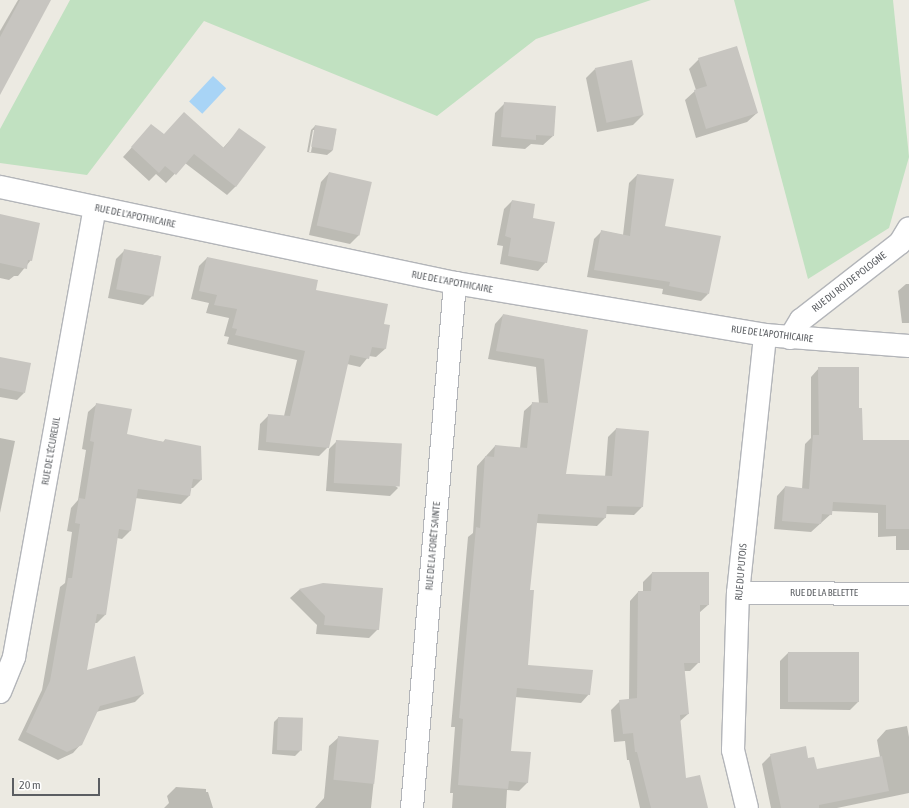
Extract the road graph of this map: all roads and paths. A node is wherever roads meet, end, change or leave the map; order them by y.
1 (0, 187) edge
2 (95, 207) junction
3 (909, 228) edge
4 (455, 283) junction
5 (765, 335) junction
6 (790, 338) junction
7 (909, 346) edge
8 (738, 592) junction
9 (909, 594) edge
10 (0, 692) edge
11 (412, 808) edge
12 (747, 808) edge

1 - 2 street, RUE DE L'APOTHICAIRE
2 - 4 street, RUE DE L'APOTHICAIRE
2 - 10 street, RUE DE L'ÉCUREUIL
3 - 6 street, RUE DU ROI DE POLOGNE
4 - 5 street, RUE DE L'APOTHICAIRE
4 - 11 street, RUE DE LA FORÊT SAINTE
5 - 6 street, RUE DE L'APOTHICAIRE
5 - 8 street, RUE DU PUTOIS
6 - 7 street, RUE DE L'APOTHICAIRE
8 - 9 street, RUE DE LA BELETTE
8 - 12 street, RUE DU PUTOIS

